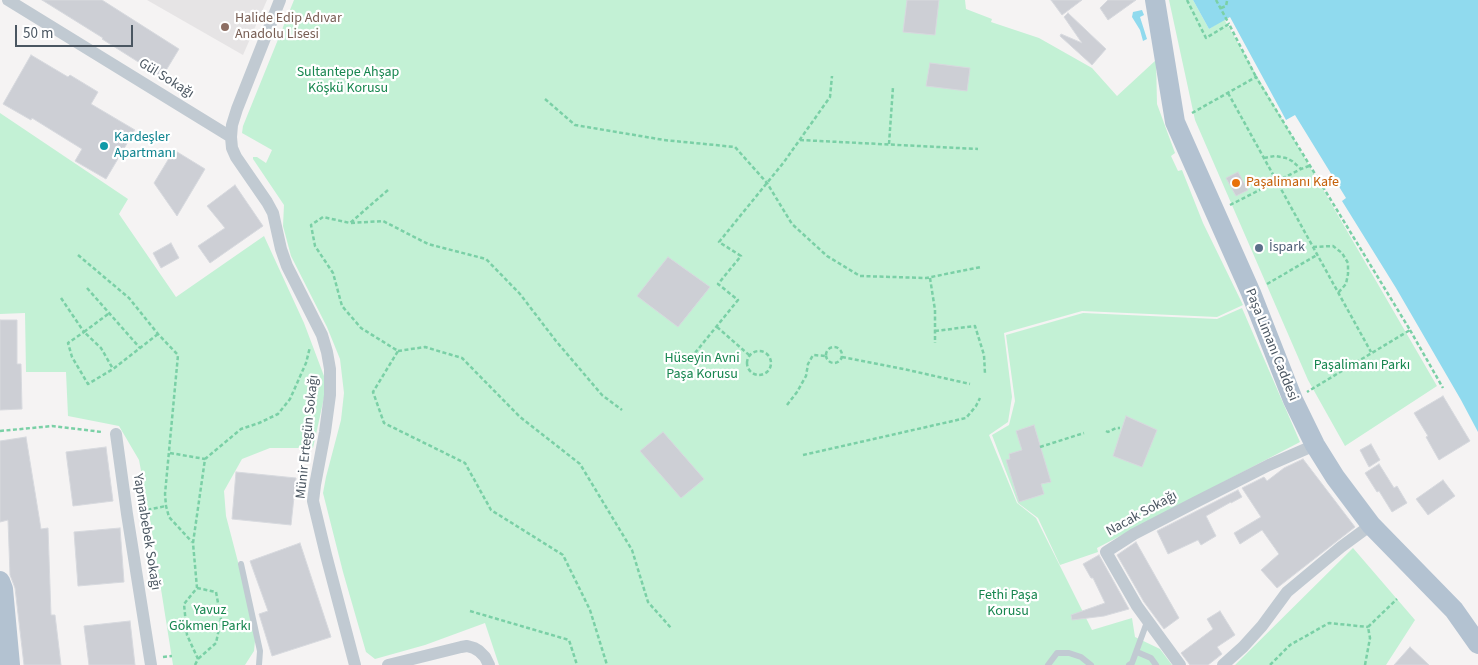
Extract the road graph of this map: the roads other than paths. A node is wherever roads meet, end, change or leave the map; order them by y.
1 (8, 0) edge
2 (280, 0) edge
3 (1155, 0) edge
4 (231, 137) junction
5 (116, 434) road end
6 (1315, 445) junction
7 (1371, 525) junction
8 (241, 564) dead end
9 (0, 580) edge
10 (1147, 622) junction
11 (1478, 644) edge
12 (1137, 652) junction
13 (10, 665) edge
14 (151, 665) edge
15 (259, 665) edge
16 (355, 665) edge
17 (388, 665) edge
18 (489, 665) edge
19 (1048, 665) edge
20 (1092, 665) edge
21 (1129, 665) edge
22 (1156, 665) edge
23 (1180, 665) edge
24 (1223, 665) edge

1 - 4 street, Gül Sokağı
2 - 4 street, Münir Ertegün Sokağı
3 - 6 main road, Paşa Limanı Caddesi
4 - 16 street, Münir Ertegün Sokağı
5 - 14 street, Yapmabebek Sokağı
6 - 7 main road, Paşa Limanı Caddesi
6 - 10 street, Nacak Sokağı
7 - 11 main road, Paşa Limanı Caddesi
7 - 24 street
8 - 15 lane
9 - 13 main road
10 - 12 lane
10 - 23 street, Nacak Sokağı
12 - 21 lane
12 - 22 lane
17 - 18 street
19 - 20 lane

